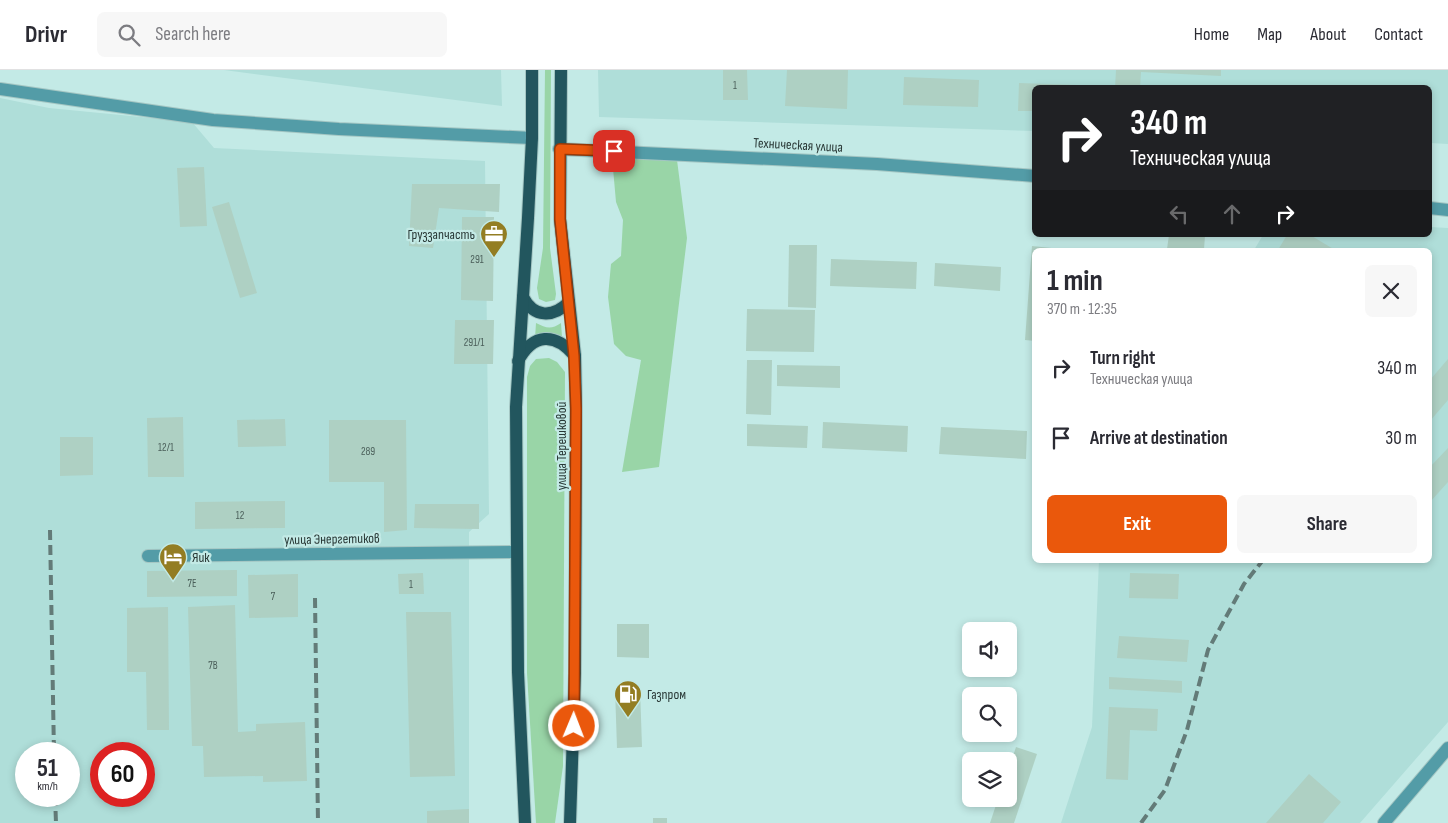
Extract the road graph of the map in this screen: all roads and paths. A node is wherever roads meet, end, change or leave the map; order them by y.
1 (532, 70) edge
2 (561, 70) edge
3 (0, 89) edge
4 (532, 138) junction
5 (560, 149) junction
6 (1032, 176) edge
7 (1432, 208) edge
8 (1448, 210) edge
9 (524, 297) junction
10 (569, 302) junction
11 (574, 356) junction
12 (518, 362) junction
13 (517, 552) junction
14 (148, 556) dead end
15 (1448, 748) edge
16 (525, 823) edge
17 (570, 823) edge
18 (1384, 823) edge

1 - 4 main road
2 - 5 main road, улица Терешковой
3 - 4 street
4 - 9 main road
5 - 6 street, Техническая улица
5 - 10 main road, улица Терешковой
7 - 8 street
9 - 10 main road
9 - 12 main road
10 - 11 main road, улица Терешковой
11 - 12 main road
11 - 17 main road, улица Терешковой
12 - 13 main road
13 - 14 street, улица Энергетиков
13 - 16 main road
15 - 18 street

